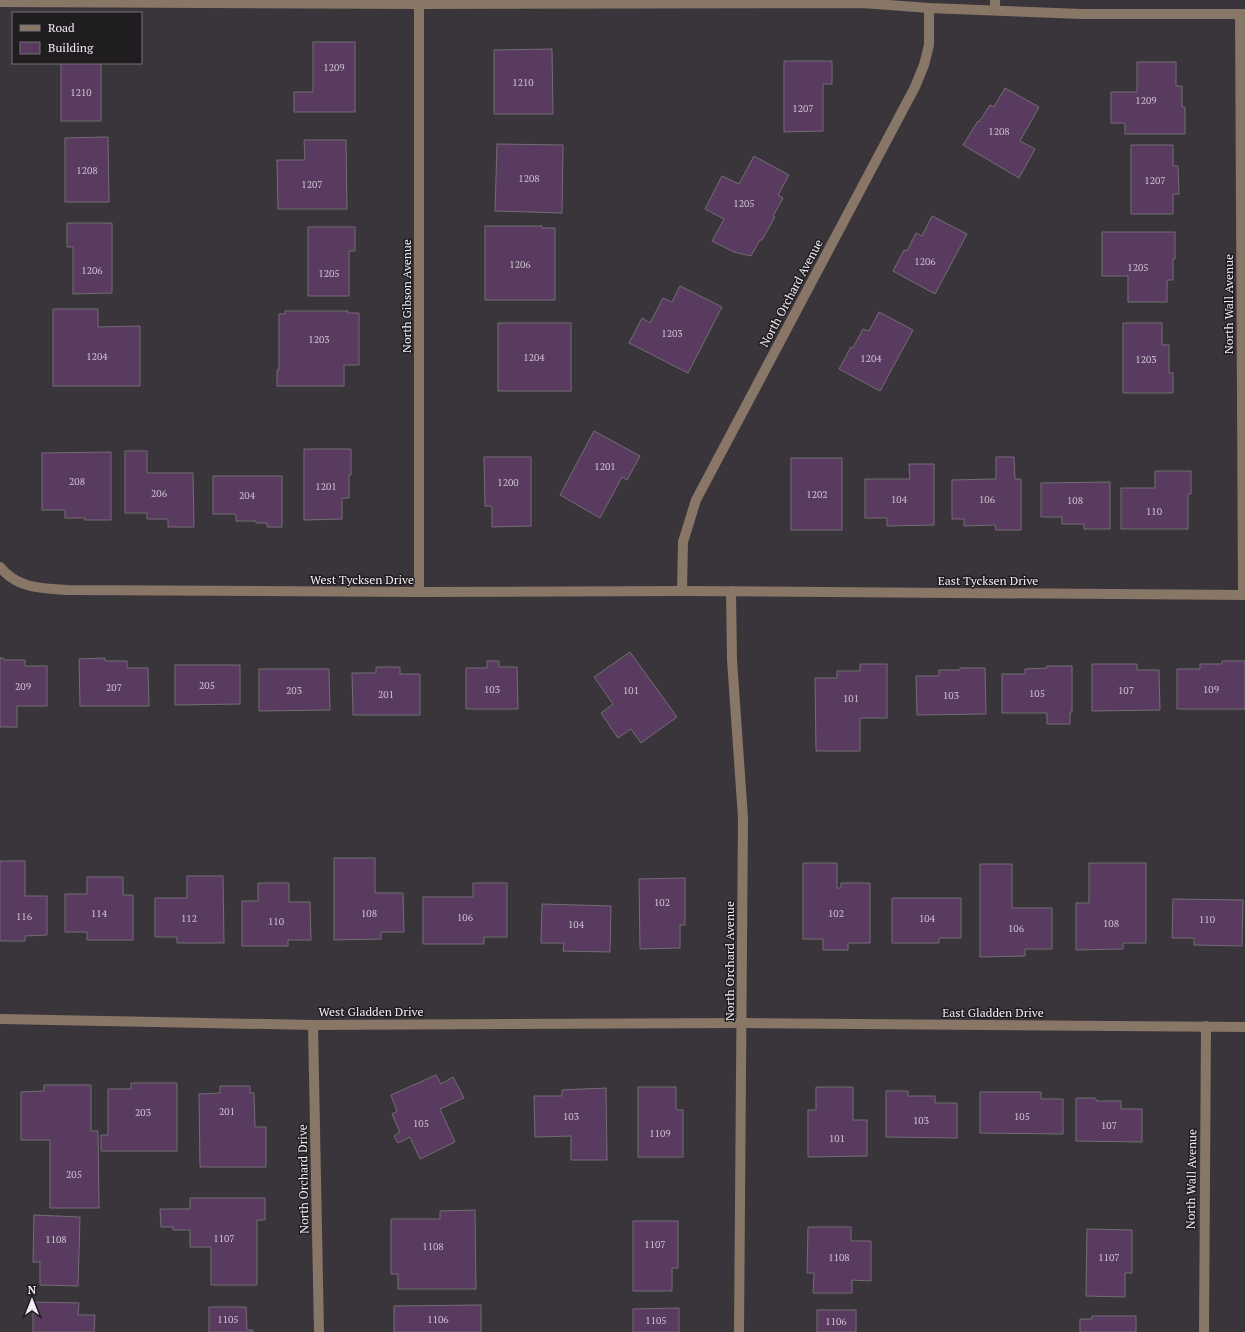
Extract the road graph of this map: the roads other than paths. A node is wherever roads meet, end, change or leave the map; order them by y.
1 (995, 0) edge
2 (0, 2) edge
3 (202, 2) edge
4 (419, 2) edge
5 (623, 2) edge
6 (825, 2) edge
7 (929, 8) junction
8 (995, 10) junction
9 (1242, 14) edge
10 (0, 567) edge
11 (682, 591) junction
12 (731, 591) junction
13 (419, 592) junction
14 (1244, 595) edge
15 (0, 1019) edge
16 (742, 1022) junction
17 (313, 1025) junction
18 (1206, 1026) junction
19 (1245, 1027) edge
20 (320, 1332) edge
21 (739, 1332) edge
22 (1204, 1332) edge

1 - 8 street
2 - 3 street
3 - 4 street
4 - 5 street
4 - 13 street, North Gibson Avenue
5 - 6 street
6 - 7 street
7 - 8 street
7 - 11 street, North Orchard Avenue
8 - 9 street
9 - 14 street, North Wall Avenue
10 - 13 street, West Tycksen Drive
11 - 12 street, West Tycksen Drive
11 - 13 street, West Tycksen Drive
12 - 14 street, East Tycksen Drive
12 - 16 street, North Orchard Avenue
15 - 17 street, West Gladden Drive
16 - 17 street, West Gladden Drive
16 - 18 street, East Gladden Drive
16 - 21 street, North Orchard Avenue
17 - 20 street, North Orchard Drive
18 - 19 street, East Gladden Drive
18 - 22 street, North Wall Avenue

